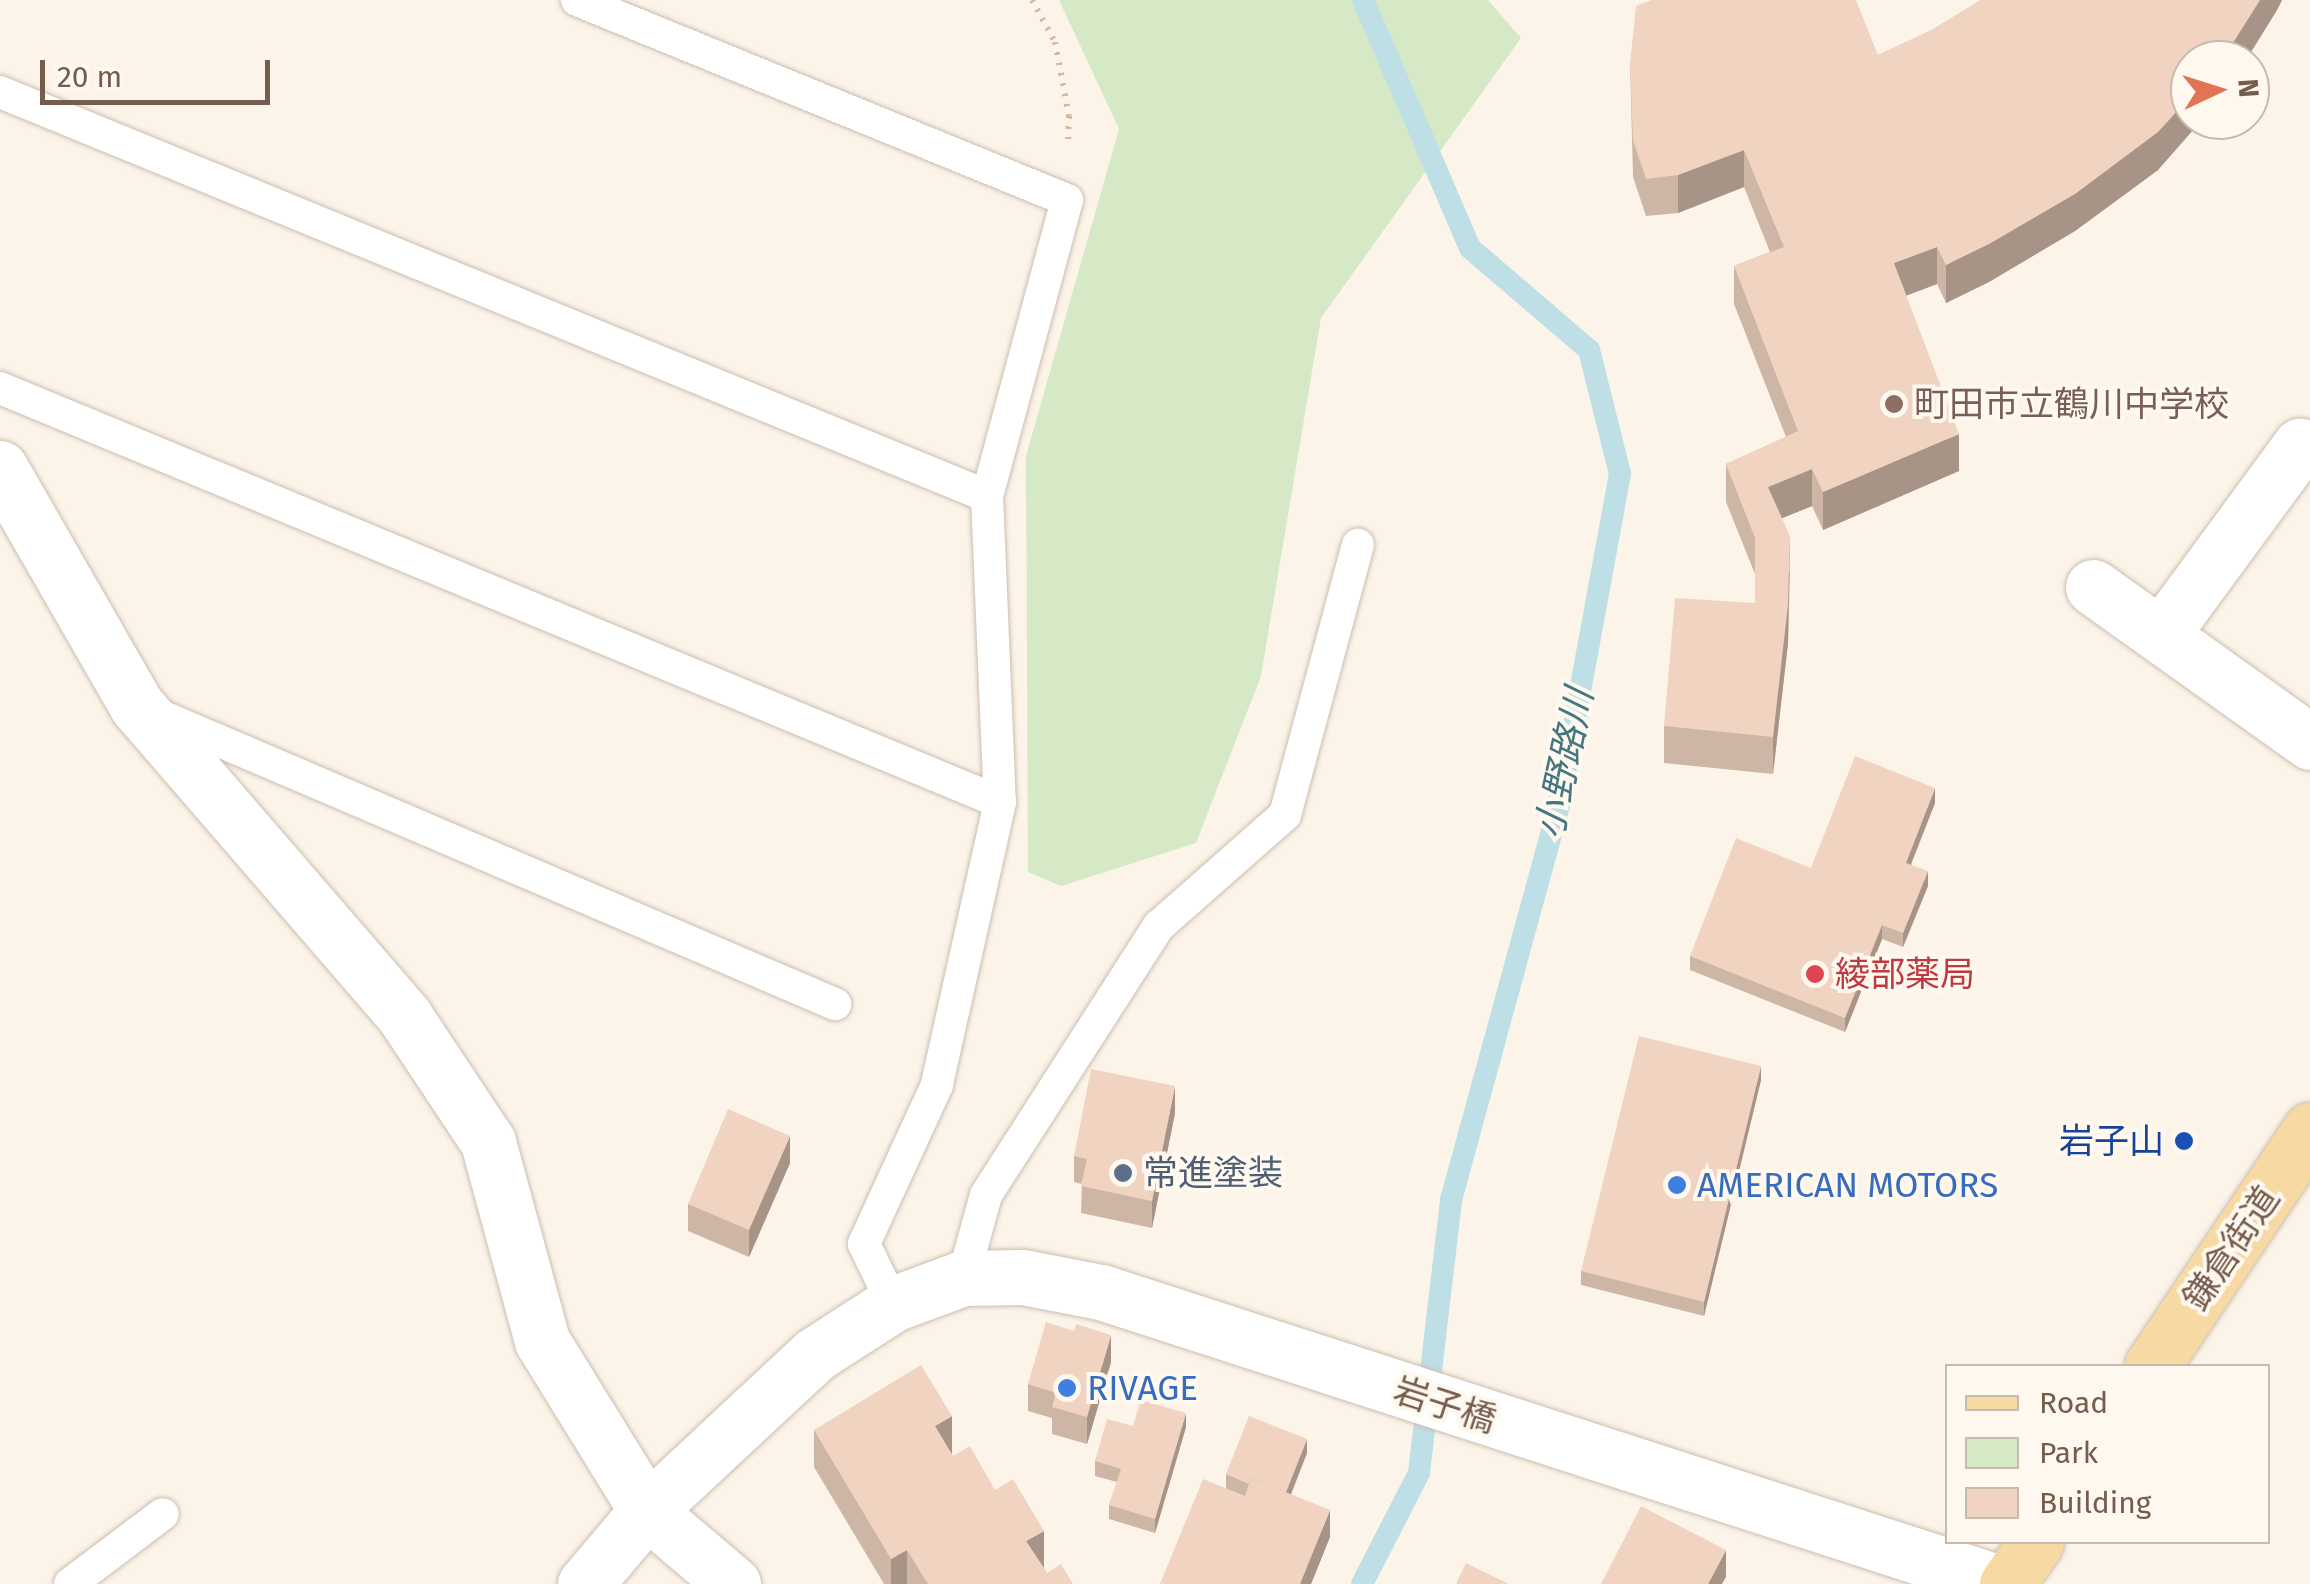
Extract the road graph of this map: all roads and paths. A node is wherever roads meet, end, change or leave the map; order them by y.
1 (577, 0) edge
2 (1032, 0) edge
3 (0, 92) edge
4 (1067, 200) junction
5 (0, 388) edge
6 (2300, 446) dead end
7 (0, 468) edge
8 (986, 496) junction
9 (1358, 545) dead end
10 (2092, 587) dead end
11 (2161, 635) junction
12 (137, 706) junction
13 (2310, 742) edge
14 (1000, 802) junction
15 (835, 1004) dead end
16 (2310, 1130) edge
17 (963, 1278) junction
18 (893, 1304) junction
19 (2153, 1364) edge
20 (647, 1511) junction
21 (162, 1514) dead end
22 (2035, 1544) edge
23 (70, 1584) edge
24 (585, 1584) edge
25 (733, 1584) edge
26 (2005, 1584) edge

1 - 4 lane
2 - 4 path
3 - 8 lane
4 - 8 lane
5 - 14 lane
6 - 11 street
7 - 12 street
8 - 14 lane
9 - 17 lane
10 - 11 street
11 - 13 street
12 - 15 lane
12 - 20 street
14 - 18 lane
16 - 19 main road, 鎌倉街道
17 - 18 street, 岩子橋
17 - 26 street, 岩子橋
18 - 20 street, 岩子橋
20 - 24 street, 岩子橋
20 - 25 street
21 - 23 lane
22 - 26 main road

